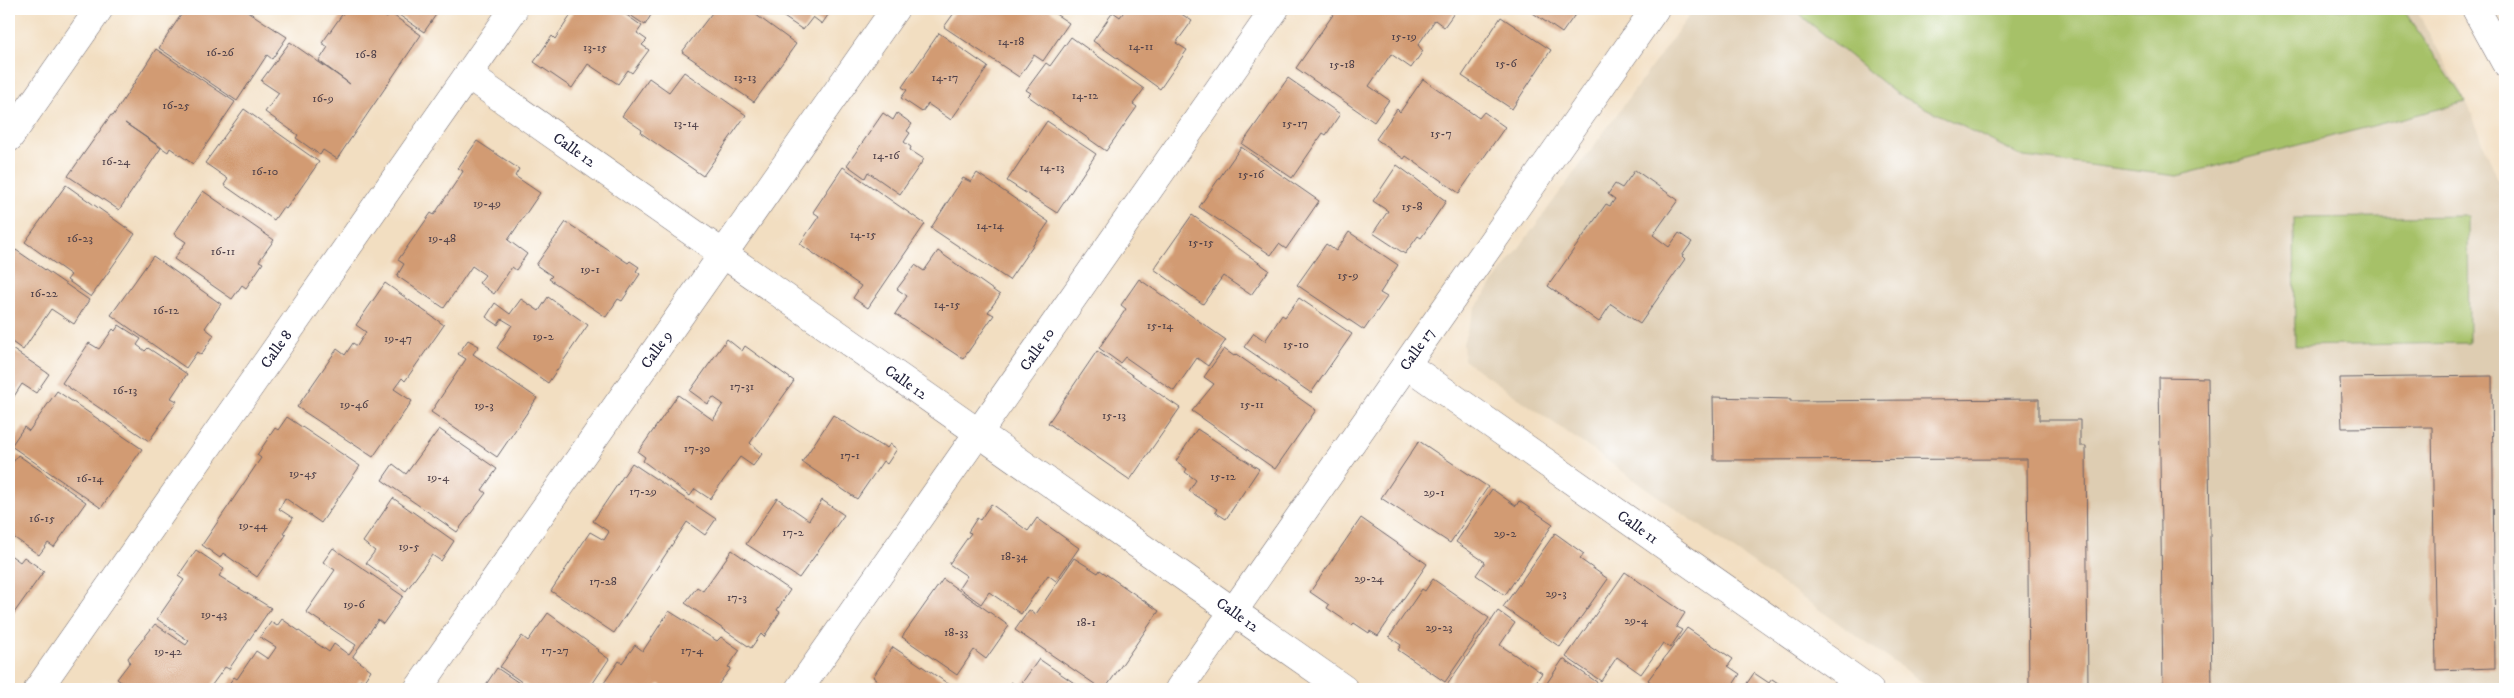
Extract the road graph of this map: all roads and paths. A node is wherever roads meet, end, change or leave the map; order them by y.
1 (99, 9) edge
2 (514, 9) edge
3 (895, 9) edge
4 (1275, 9) edge
5 (1656, 9) edge
6 (2476, 9) edge
7 (2505, 62) edge
8 (468, 75) junction
9 (9, 138) edge
10 (724, 254) junction
11 (1407, 364) junction
12 (977, 433) junction
13 (1233, 612) junction
14 (38, 689) edge
15 (418, 689) edge
16 (799, 689) edge
17 (1179, 689) edge
18 (1344, 689) edge
19 (1869, 689) edge

1 - 9 street
2 - 8 street, Calle 8
3 - 10 street, Calle 9
4 - 12 street, Calle 10
5 - 11 street, Calle 17
6 - 7 street
8 - 10 street, Calle 12
8 - 14 street, Calle 8
10 - 12 street, Calle 12
10 - 15 street, Calle 9
11 - 13 street, Calle 17
11 - 19 street, Calle 11
12 - 13 street, Calle 12
12 - 16 street, Calle 10
13 - 17 street, Calle 17
13 - 18 street, Calle 12

